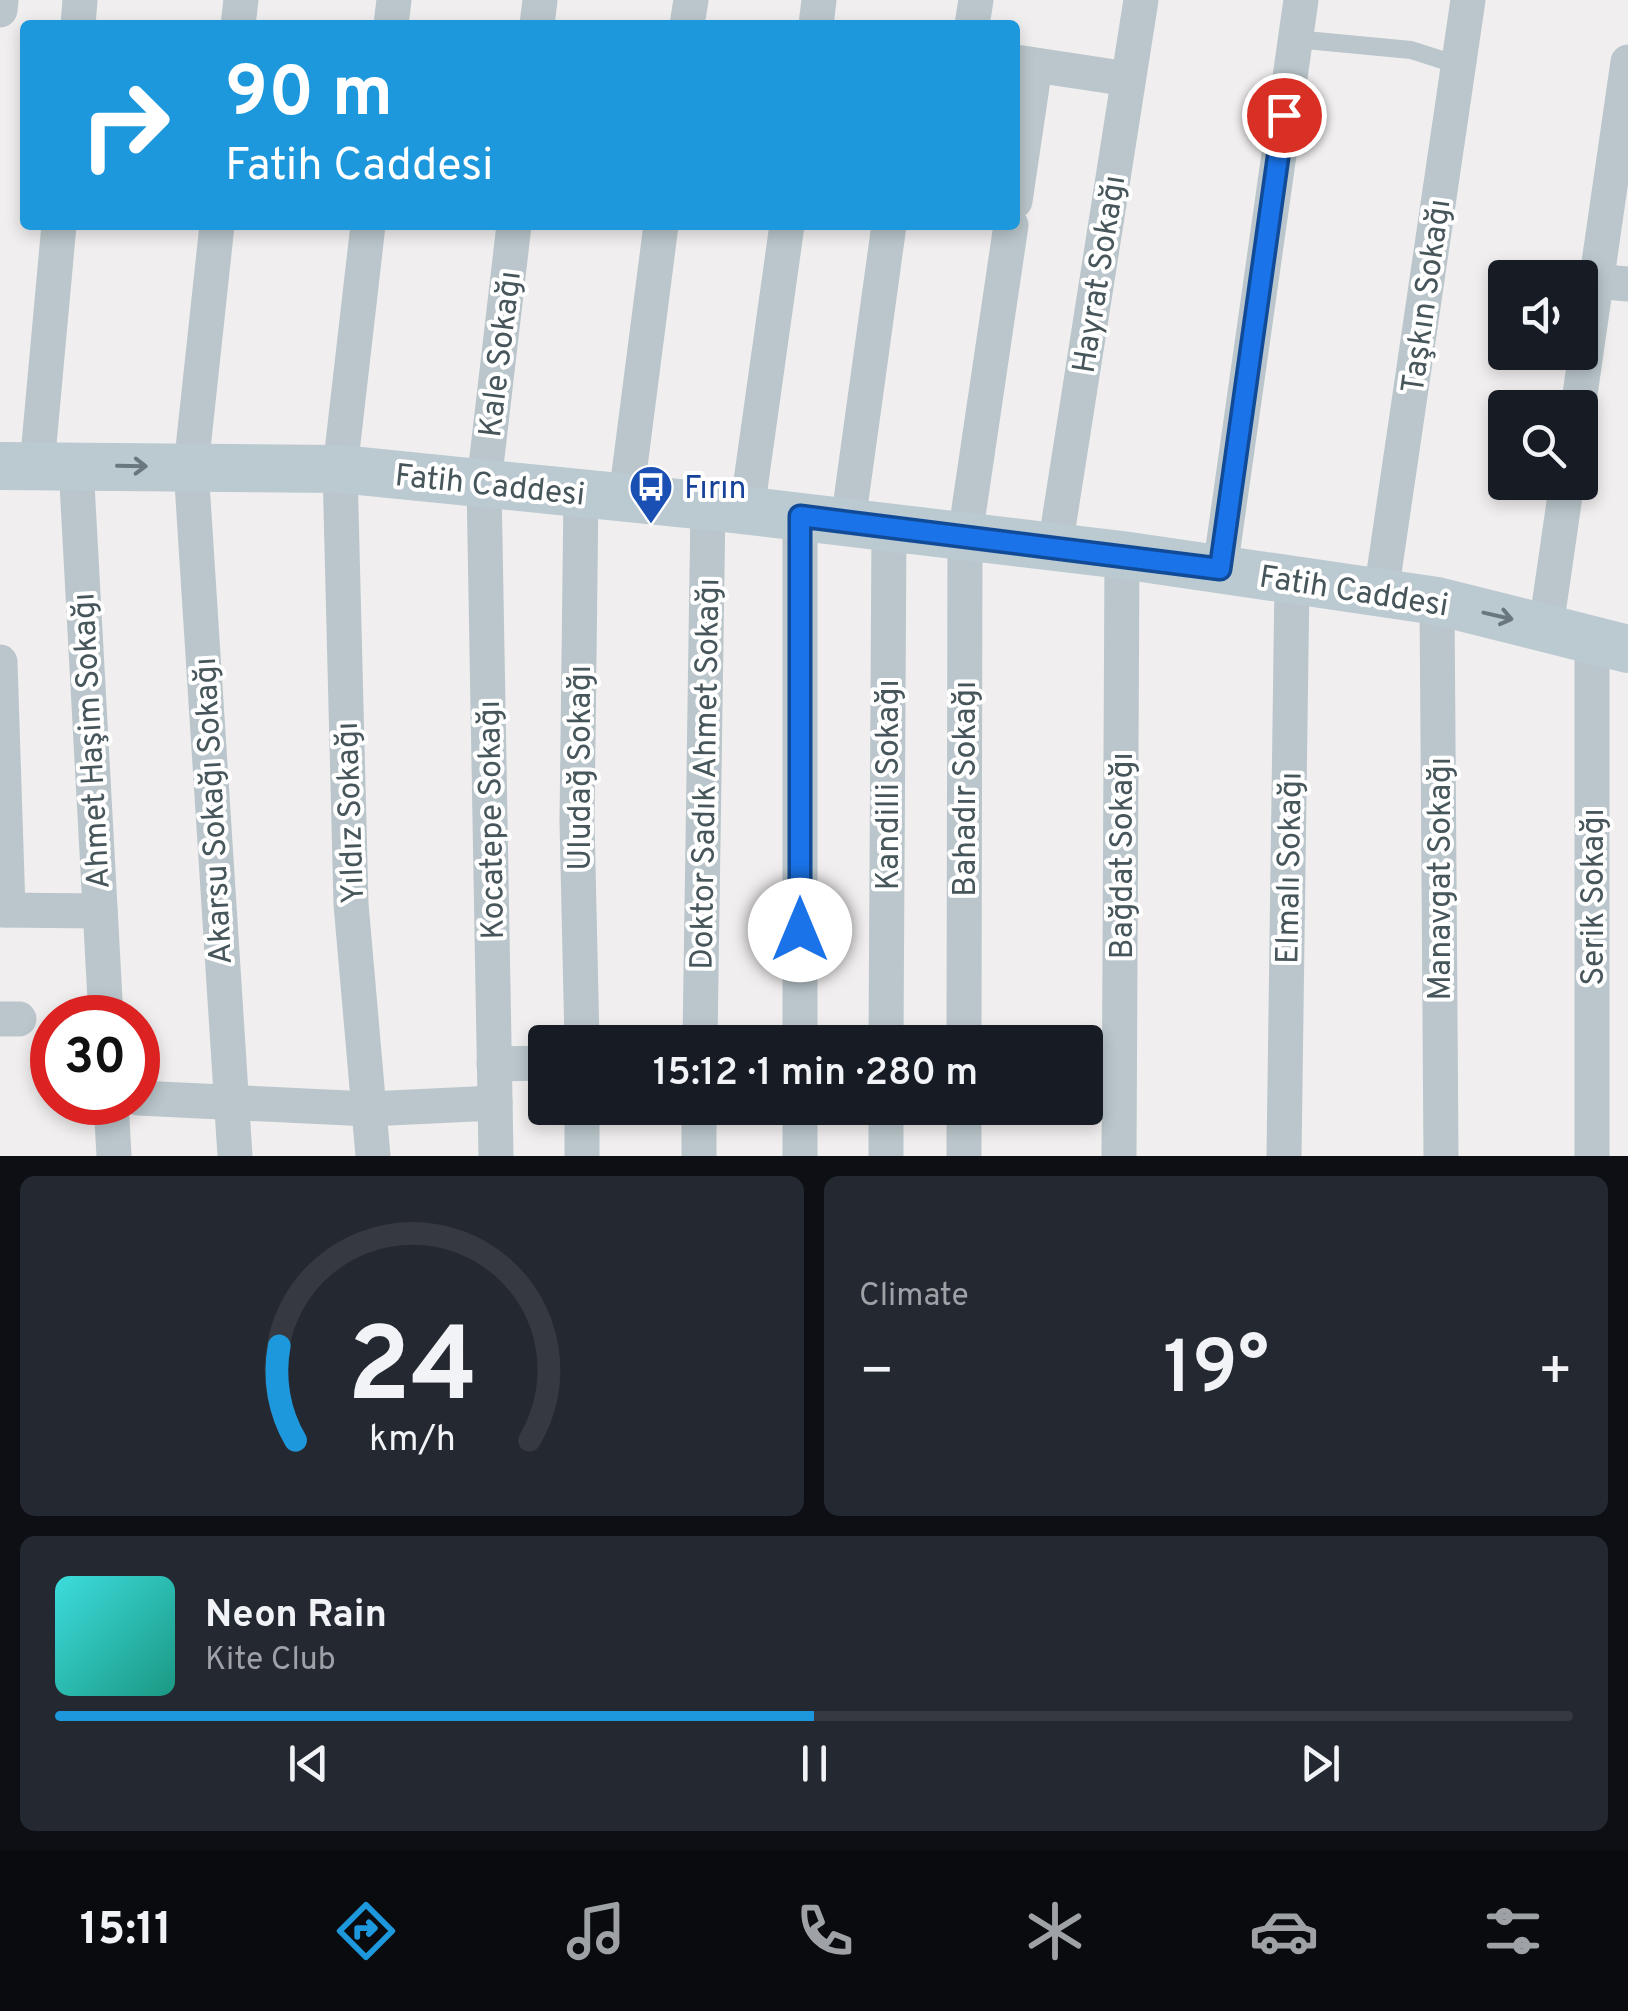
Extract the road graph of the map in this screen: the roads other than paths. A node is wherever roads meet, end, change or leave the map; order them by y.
1 (1, 0) edge
2 (1141, 0) edge
3 (1301, 0) edge
4 (1468, 0) edge
5 (0, 10) edge
6 (1295, 39) junction
7 (1628, 62) edge
8 (1025, 64) edge
9 (1458, 65) junction
10 (1128, 78) junction
11 (1020, 132) edge
12 (59, 230) edge
13 (216, 230) edge
14 (367, 230) edge
15 (513, 230) edge
16 (661, 230) edge
17 (787, 230) edge
18 (889, 230) edge
19 (1011, 230) edge
20 (1612, 282) edge
21 (1583, 390) edge
22 (38, 466) edge
23 (192, 467) junction
24 (340, 469) junction
25 (484, 483) junction
26 (604, 495) junction
27 (1564, 500) edge
28 (728, 508) junction
29 (800, 516) junction
30 (868, 525) junction
31 (965, 536) junction
32 (1055, 547) junction
33 (1122, 555) junction
34 (1220, 569) junction
35 (1292, 580) junction
36 (1382, 593) junction
37 (1437, 601) junction
38 (1546, 627) junction
39 (1610, 643) edge
40 (0, 662) edge
41 (4, 910) edge
42 (100, 911) junction
43 (105, 995) edge
44 (582, 1025) edge
45 (701, 1025) edge
46 (800, 1025) edge
47 (885, 1025) edge
48 (964, 1025) edge
49 (528, 1063) edge
50 (494, 1064) junction
51 (160, 1099) edge
52 (230, 1102) junction
53 (495, 1103) junction
54 (369, 1110) junction
55 (112, 1125) edge
56 (582, 1125) edge
57 (699, 1125) edge
58 (800, 1125) edge
59 (886, 1125) edge
60 (964, 1125) edge
61 (114, 1156) edge
62 (235, 1156) edge
63 (373, 1156) edge
64 (496, 1156) edge
65 (582, 1156) edge
66 (699, 1156) edge
67 (800, 1156) edge
68 (886, 1156) edge
69 (964, 1156) edge
70 (1119, 1156) edge
71 (1284, 1156) edge
72 (1440, 1156) edge
73 (1592, 1156) edge

1 - 5 street
2 - 10 street, Hayrat Sokağı
3 - 6 street
4 - 9 street, Taşkın Sokağı
6 - 9 lane
6 - 34 street
7 - 20 street
8 - 10 street
8 - 11 street
9 - 36 street, Taşkın Sokağı
10 - 32 street, Hayrat Sokağı
12 - 22 street, Ahmet Haşim Sokağı
13 - 23 street, Akarsu Sokağı Sokağı
14 - 24 street, Yıldız Sokağı
15 - 25 street, Kale Sokağı
16 - 26 street, Uludağ Sokağı
17 - 28 street, Doktor Sadık Ahmet Sokağı
18 - 30 street, Kandilli Sokağı
19 - 31 street, Bahadır Sokağı
20 - 21 street
22 -> 23 main road, Fatih Caddesi
22 - 42 street, Ahmet Haşim Sokağı
23 - 24 main road, Fatih Caddesi
23 - 52 street, Akarsu Sokağı Sokağı
24 - 25 main road, Fatih Caddesi
24 - 54 street, Yıldız Sokağı
25 - 26 main road, Fatih Caddesi
25 - 50 street, Kocatepe Sokağı
26 - 28 main road, Fatih Caddesi
26 - 44 street, Uludağ Sokağı
27 - 38 street
28 - 29 main road, Fatih Caddesi
28 - 45 street, Doktor Sadık Ahmet Sokağı
29 - 30 main road, Fatih Caddesi
29 - 46 street
30 - 31 main road, Fatih Caddesi
30 - 47 street, Kandilli Sokağı
31 - 32 main road, Fatih Caddesi
31 - 48 street, Bahadır Sokağı
32 - 33 main road, Fatih Caddesi
33 - 34 main road, Fatih Caddesi
33 - 70 street, Bağdat Sokağı
34 - 35 main road, Fatih Caddesi
35 - 36 main road, Fatih Caddesi
35 - 71 street, Elmalı Sokağı
36 - 37 main road, Fatih Caddesi
37 -> 38 main road, Fatih Caddesi
37 - 72 street, Manavgat Sokağı
38 - 39 main road, Fatih Caddesi
39 - 73 street, Serik Sokağı
40 - 41 street
41 - 42 street
42 - 43 street, Ahmet Haşim Sokağı
49 - 50 street
50 - 53 street, Kocatepe Sokağı
51 - 52 street
52 - 54 street
52 - 62 street, Akarsu Sokağı Sokağı
53 - 54 street
53 - 64 street, Kocatepe Sokağı
54 - 63 street, Yıldız Sokağı
55 - 61 street
56 - 65 street
57 - 66 street
58 - 67 street
59 - 68 street
60 - 69 street

